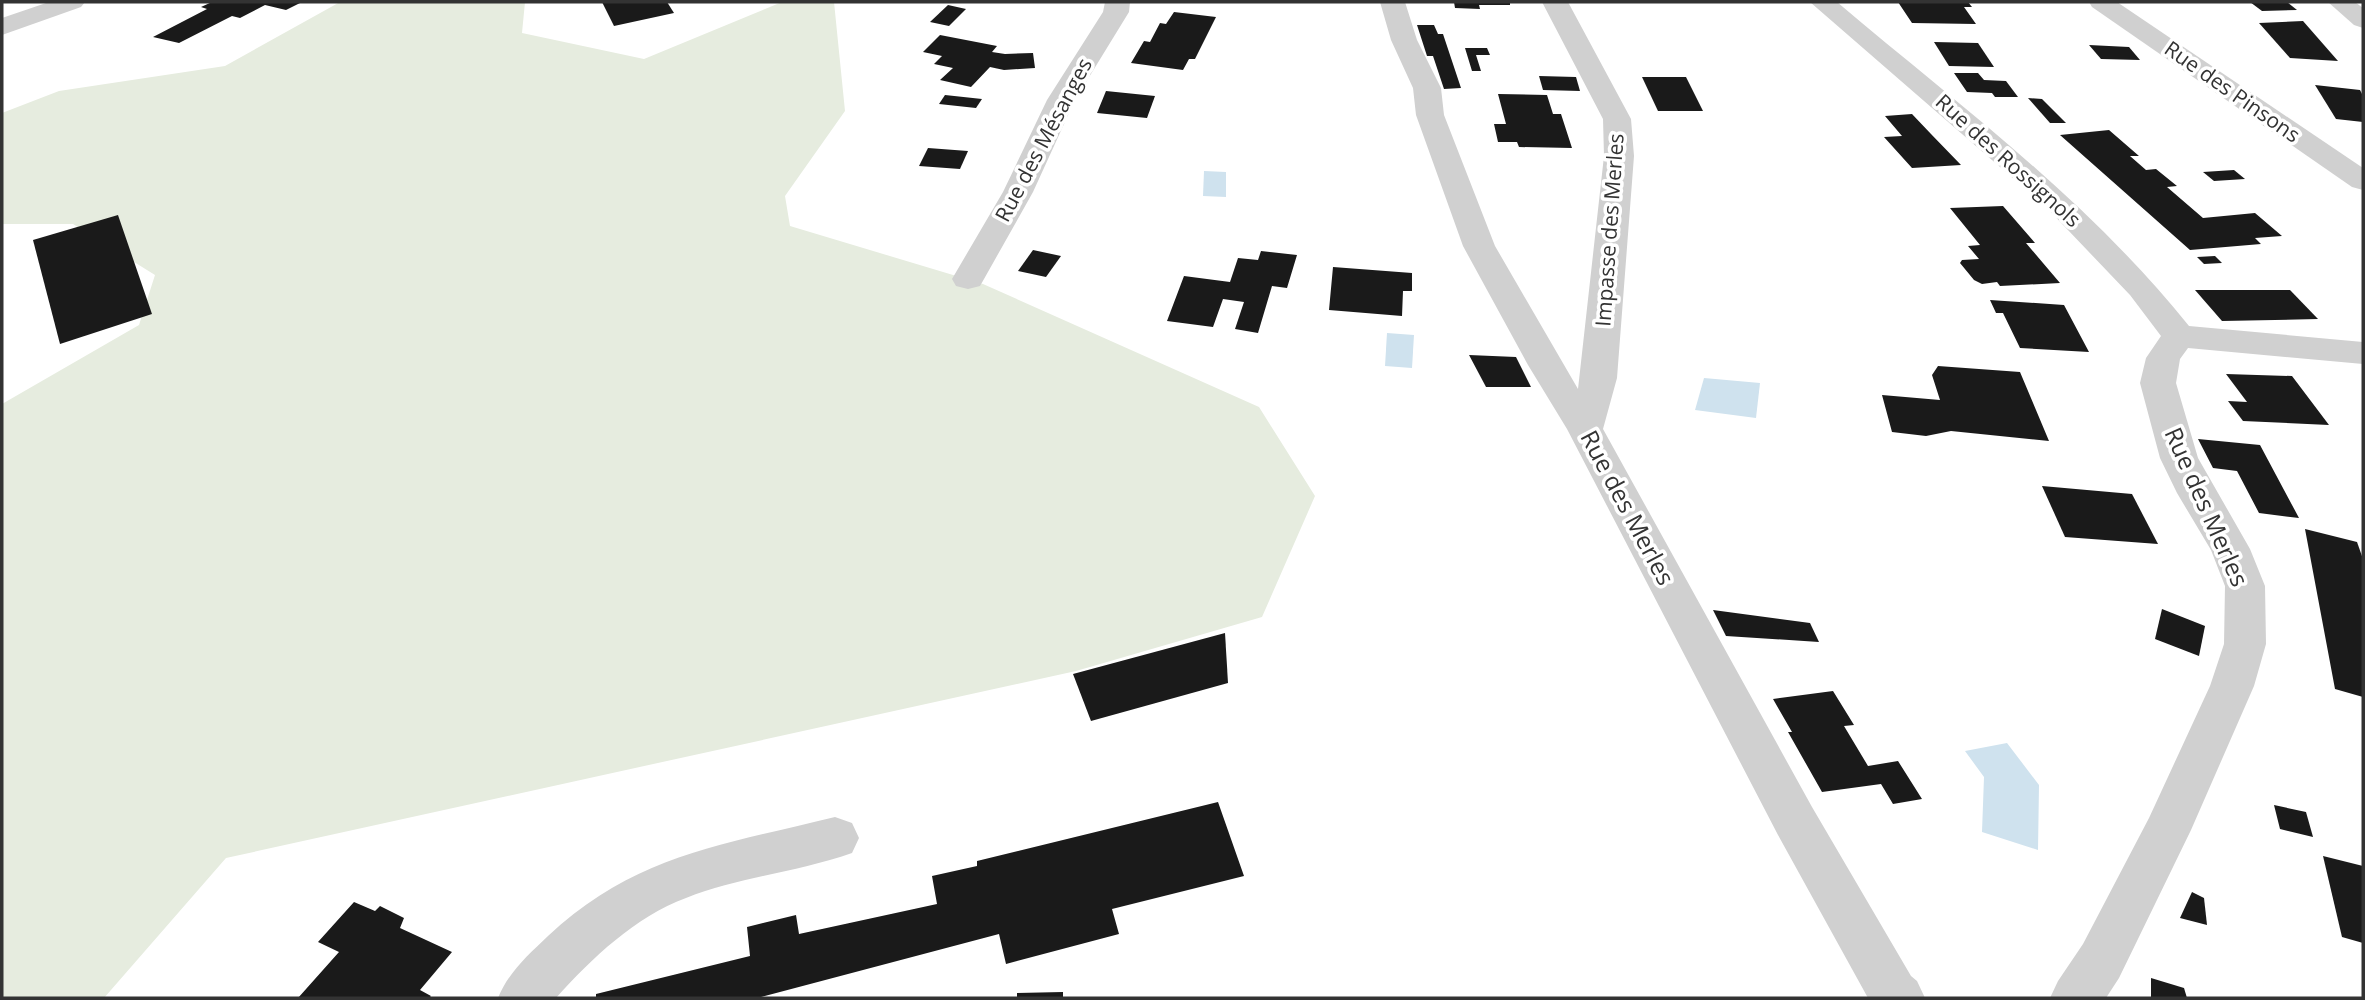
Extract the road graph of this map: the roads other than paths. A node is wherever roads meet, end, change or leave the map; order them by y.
1 (72, 2) edge
2 (1118, 2) edge
3 (1392, 2) edge
4 (1555, 2) edge
5 (1822, 2) edge
6 (2101, 2) edge
7 (2340, 2) edge
8 (2363, 20) edge
9 (2, 27) edge
10 (2363, 181) edge
11 (968, 279) dead end
12 (2179, 336) junction
13 (2363, 353) edge
14 (1585, 429) junction
15 (835, 838) dead end
16 (524, 998) edge
17 (1899, 998) edge
18 (2076, 998) edge

1 - 9 street
2 - 11 street, Rue des Mésanges
3 - 14 street, Rue des Merles
4 - 14 street, Impasse des Merles
5 - 12 street, Rue des Rossignols
6 - 10 street, Rue des Pinsons
7 - 8 street
12 - 13 street
12 - 18 street, Rue des Merles
14 - 17 street, Rue des Merles
15 - 16 street

